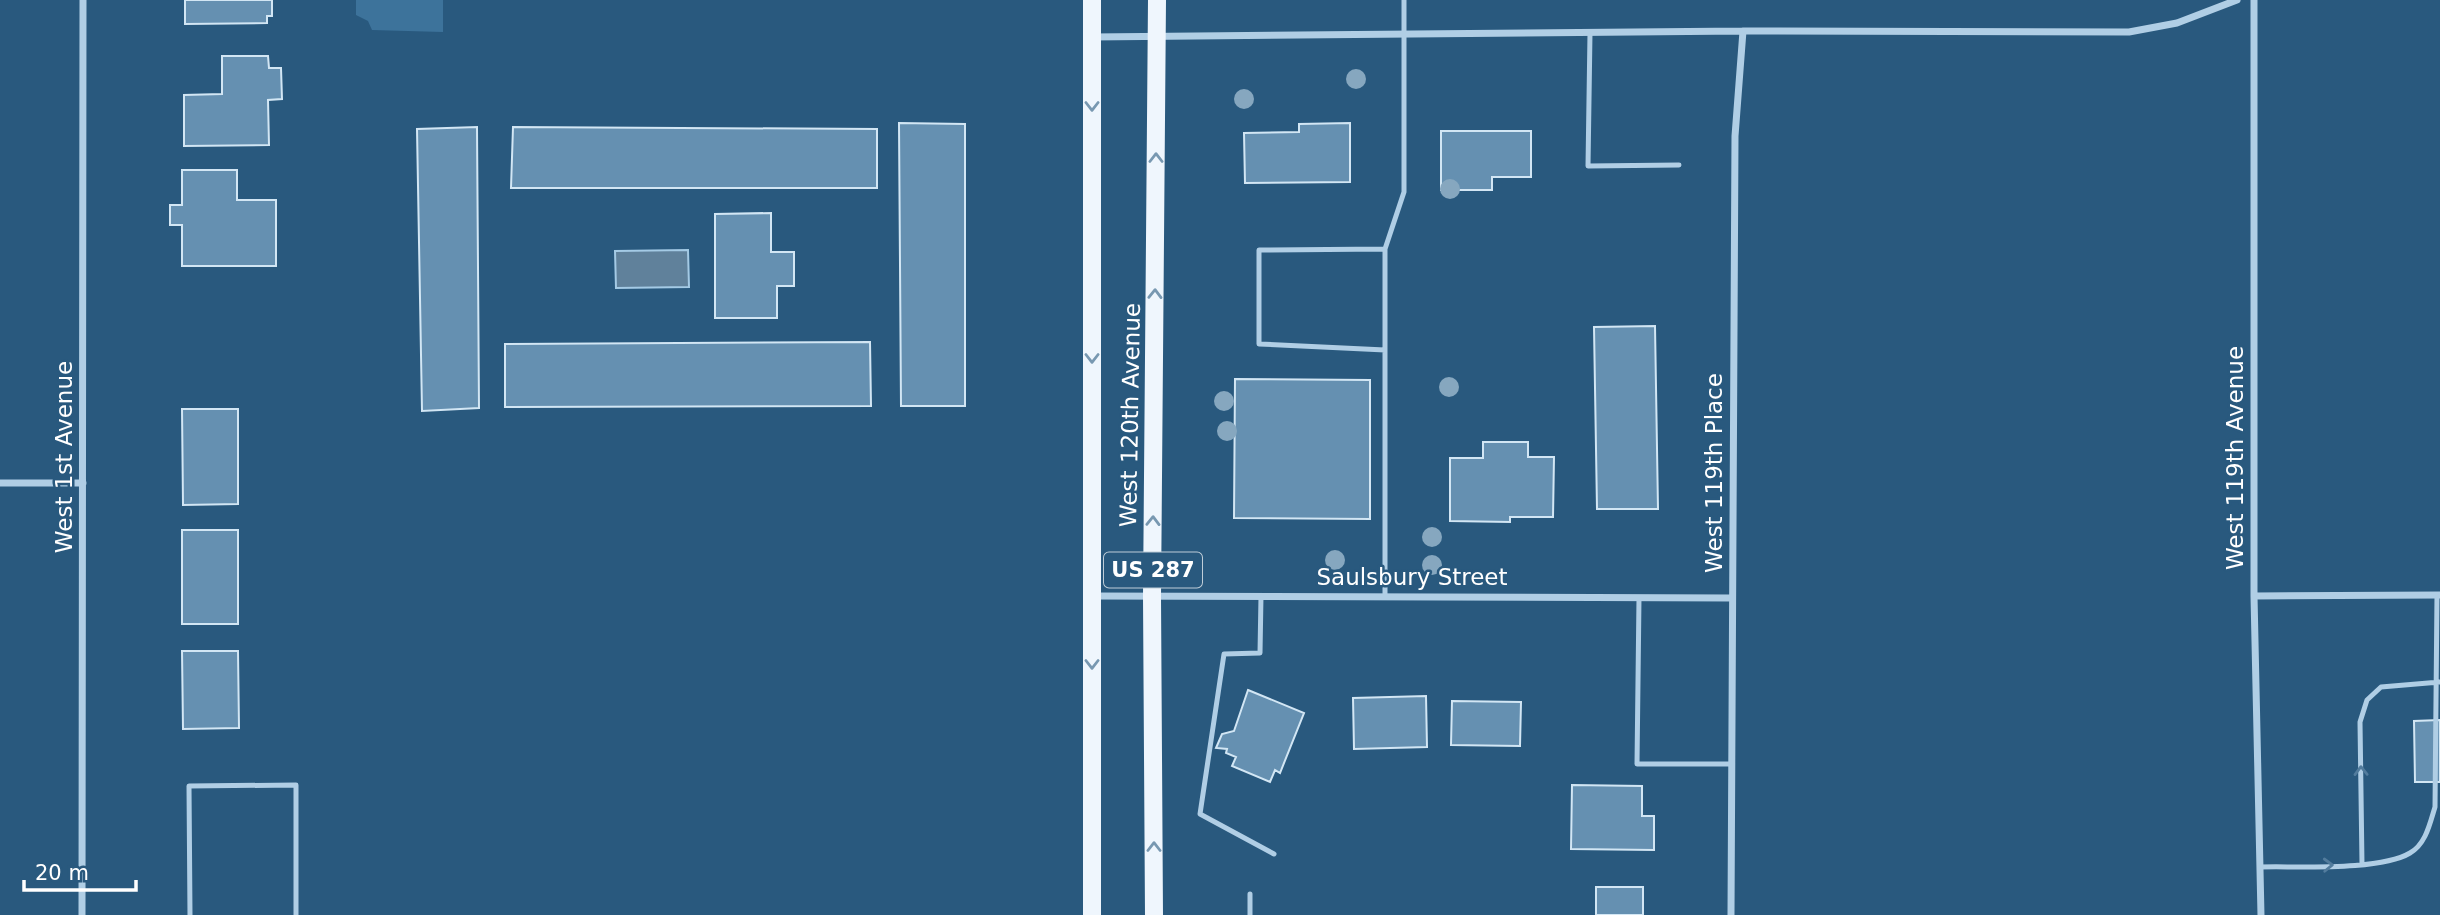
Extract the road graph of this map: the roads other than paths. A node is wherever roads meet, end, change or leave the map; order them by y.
1 (83, 0) edge
2 (1092, 0) edge
3 (1157, 0) edge
4 (1404, 0) edge
5 (2237, 0) edge
6 (2254, 0) edge
7 (1743, 31) junction
8 (1590, 33) junction
9 (1405, 34) junction
10 (1157, 36) junction
11 (1092, 37) junction
12 (1679, 165) dead end
13 (1385, 249) junction
14 (1385, 350) junction
15 (83, 482) junction
16 (0, 483) edge
17 (2438, 595) edge
18 (1092, 596) junction
19 (1261, 596) junction
20 (1385, 596) junction
21 (2254, 596) junction
22 (1152, 597) junction
23 (1732, 597) junction
24 (1639, 598) junction
25 (2439, 682) edge
26 (1732, 764) junction
27 (1274, 854) dead end
28 (2362, 864) junction
29 (2260, 867) junction
30 (1250, 894) dead end
31 (82, 915) edge
32 (190, 915) edge
33 (296, 915) edge
34 (1092, 915) edge
35 (1154, 915) edge
36 (1250, 915) edge
37 (1731, 915) edge
38 (2261, 915) edge

1 - 15 street, West 1st Avenue
2 - 11 main road, West 120th Avenue / US 287
3 - 10 main road, West 120th Avenue / US 287
4 - 9 lane
5 - 7 street
6 - 21 street, West 119th Avenue
7 - 8 street
7 - 23 street, West 119th Place
8 - 9 street
8 - 12 lane
9 - 10 street
9 - 13 lane
10 - 11 street
22 -> 10 main road, West 120th Avenue / US 287
11 -> 18 main road, West 120th Avenue / US 287
13 - 14 lane
13 - 14 lane
14 - 20 lane
15 - 16 street
15 - 31 street, West 1st Avenue
17 - 21 street
17 - 25 lane
18 - 22 street, Saulsbury Street
18 -> 34 main road, West 120th Avenue / US 287
19 - 20 street, Saulsbury Street
19 - 22 street, Saulsbury Street
19 - 27 lane
20 - 24 street, Saulsbury Street
21 - 29 street, West 119th Avenue
35 -> 22 main road, West 120th Avenue / US 287
23 - 24 street, Saulsbury Street
23 - 26 street, West 119th Place
24 - 26 lane
25 - 28 lane
28 -> 25 lane
26 - 37 street, West 119th Place
29 -> 28 lane
29 - 38 street, West 119th Avenue
30 - 36 lane
32 - 33 lane

